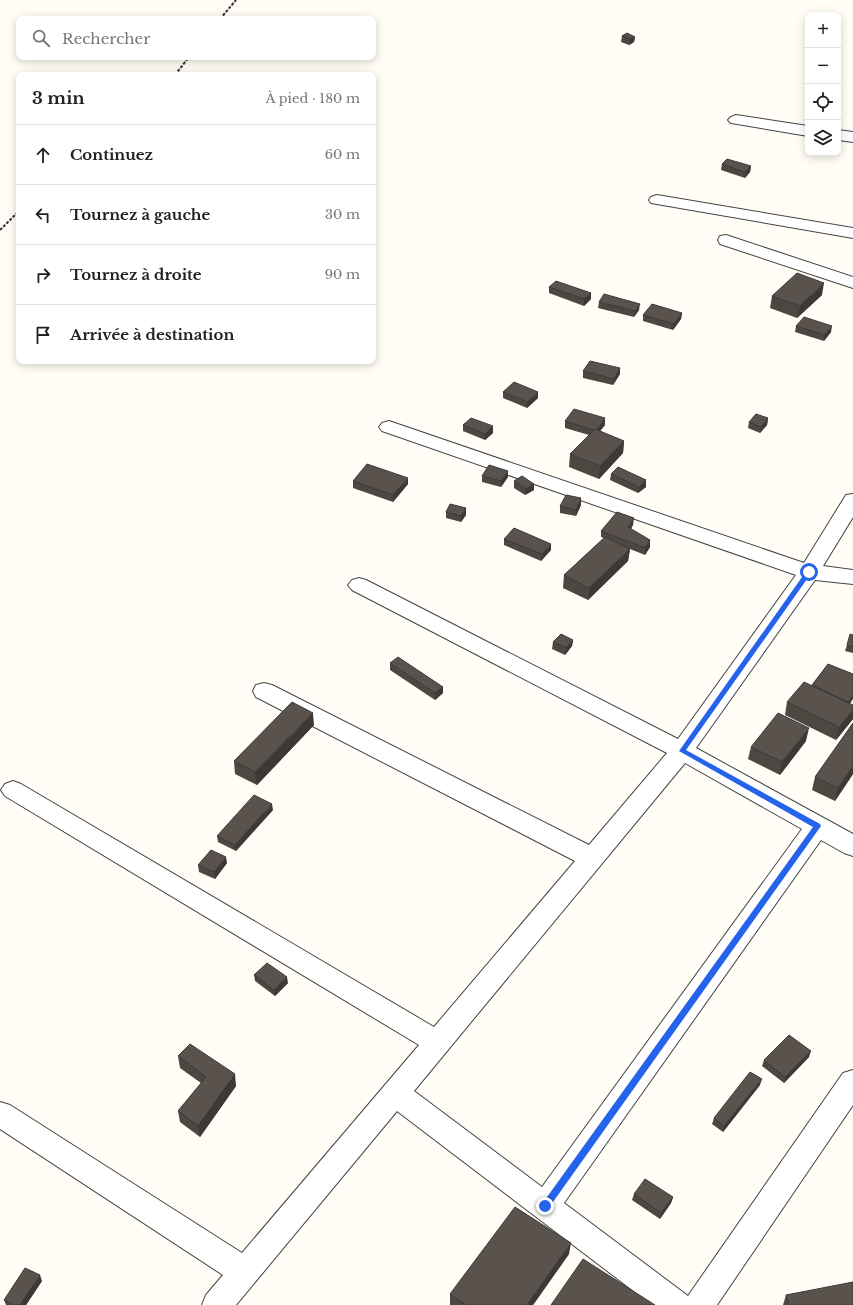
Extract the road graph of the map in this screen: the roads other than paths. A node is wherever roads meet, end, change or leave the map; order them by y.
1 (736, 120) dead end
2 (805, 131) edge
3 (841, 135) edge
4 (853, 137) edge
5 (657, 200) dead end
6 (853, 233) edge
7 (726, 240) dead end
8 (853, 283) edge
9 (389, 427) dead end
10 (853, 500) edge
11 (809, 572) junction
12 (853, 577) edge
13 (359, 585) dead end
14 (264, 691) dead end
15 (682, 751) junction
16 (13, 790) dead end
17 (818, 826) junction
18 (853, 846) edge
19 (592, 858) junction
20 (437, 1042) junction
21 (853, 1082) edge
22 (395, 1094) junction
23 (0, 1114) edge
24 (545, 1206) junction
25 (246, 1272) junction
26 (217, 1305) edge
27 (676, 1305) edge
28 (699, 1305) edge

1 - 2 street
3 - 4 street
5 - 6 street
7 - 8 street
9 - 11 street
10 - 11 street
11 - 12 street
11 - 15 street
13 - 15 street
14 - 19 street
15 - 17 street
15 - 19 street
16 - 20 street
17 - 18 street
17 - 24 street
19 - 20 street
20 - 22 street
21 - 28 street
22 - 24 street
22 - 25 street
23 - 25 street
24 - 27 street
25 - 26 street

